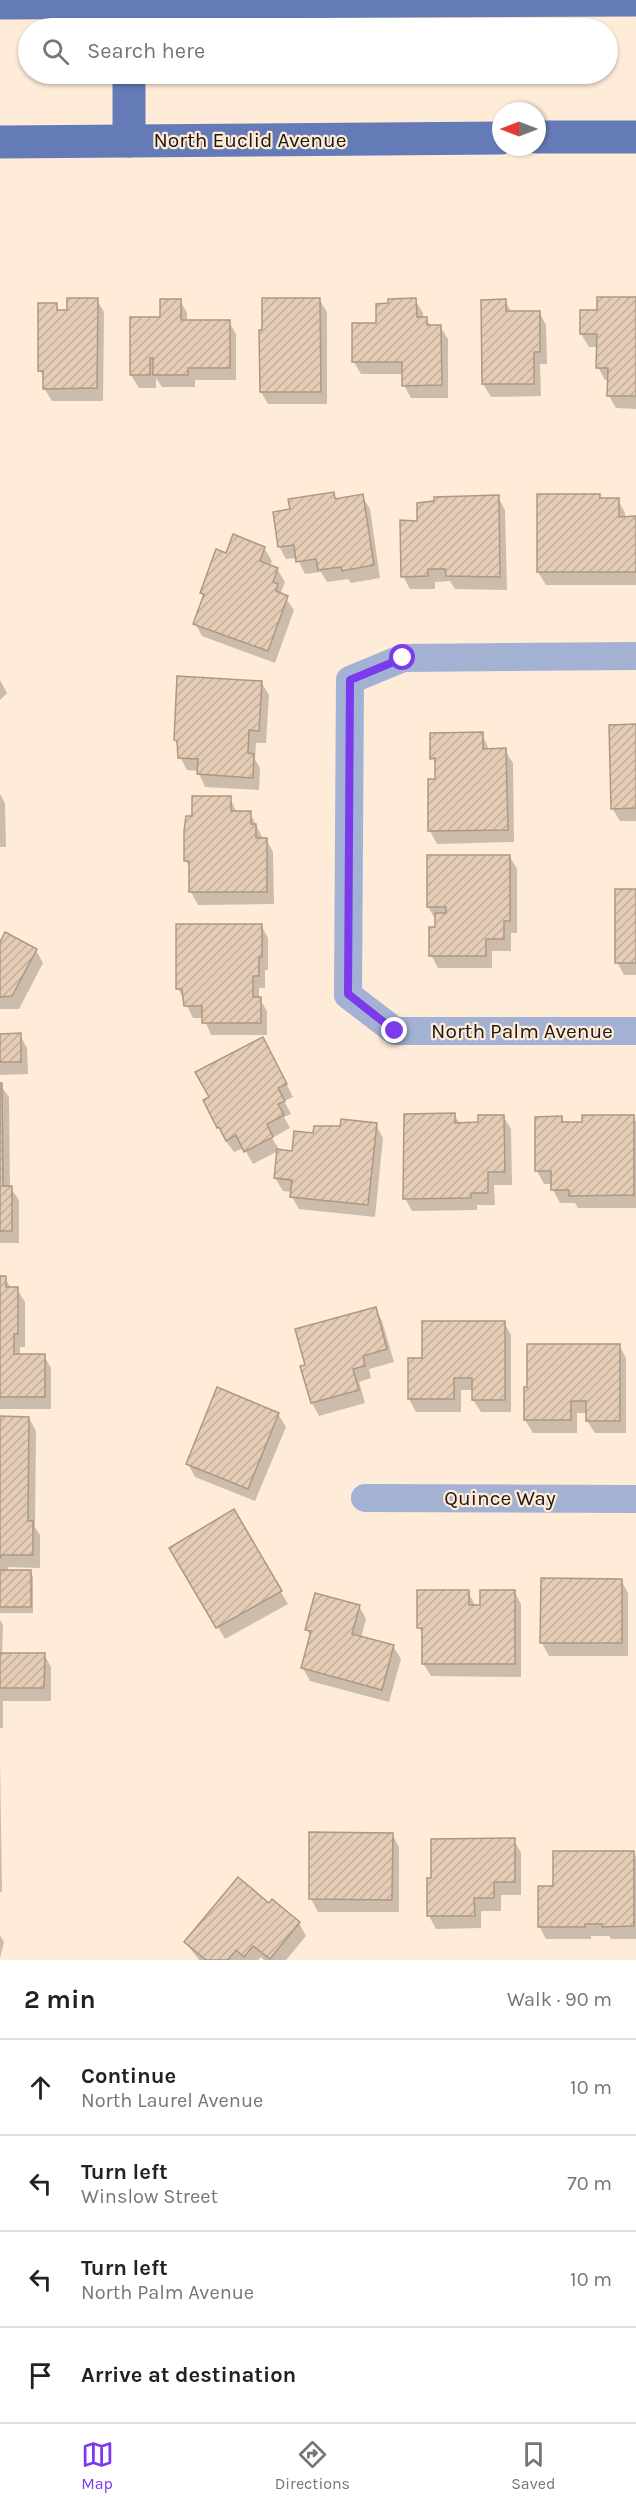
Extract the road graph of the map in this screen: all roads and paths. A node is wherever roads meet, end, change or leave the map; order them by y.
1 (636, 0) edge
2 (0, 3) edge
3 (128, 15) edge
4 (129, 84) edge
5 (636, 136) edge
6 (546, 137) edge
7 (492, 138) edge
8 (129, 141) junction
9 (0, 142) edge
10 (636, 656) edge
11 (636, 1031) edge
12 (365, 1498) dead end
13 (636, 1499) edge

1 - 3 main road
2 - 3 main road
4 - 8 main road
5 - 6 main road
7 - 8 main road, North Euclid Avenue
8 - 9 main road, North Euclid Avenue
10 - 11 street, North Palm Avenue
12 - 13 street, Quince Way

